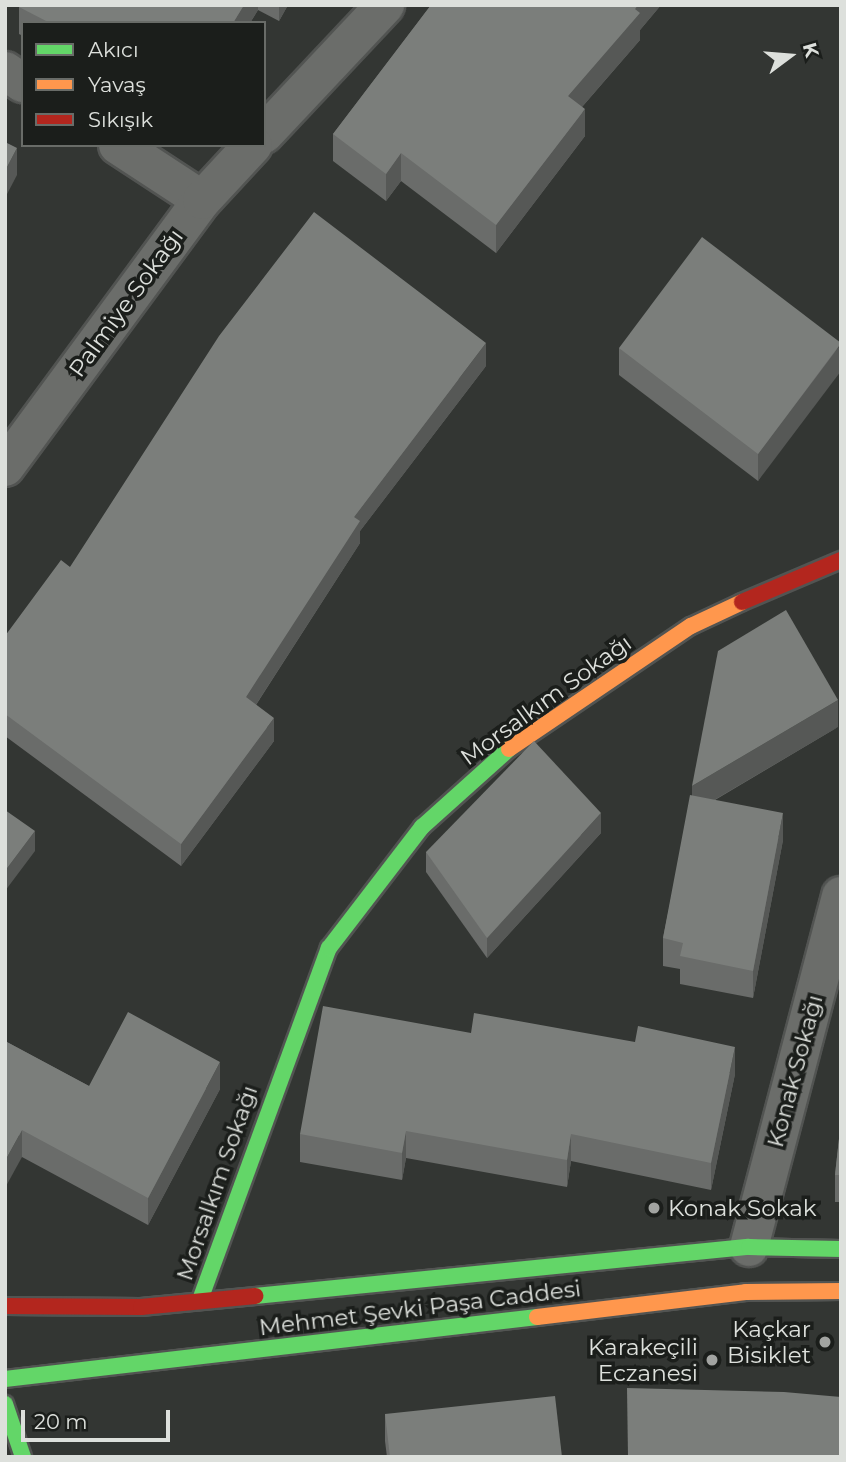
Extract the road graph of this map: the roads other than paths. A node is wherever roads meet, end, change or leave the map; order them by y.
1 (385, 5) edge
2 (5, 71) edge
3 (21, 82) edge
4 (266, 132) edge
5 (121, 147) edge
6 (251, 147) edge
7 (201, 200) junction
8 (5, 467) edge
9 (841, 560) edge
10 (841, 896) edge
11 (749, 1247) junction
12 (841, 1249) edge
13 (841, 1291) edge
14 (200, 1300) junction
15 (5, 1306) edge
16 (5, 1379) edge
17 (5, 1404) edge
18 (23, 1457) edge

1 - 4 street
2 - 3 street
5 - 7 street
6 - 7 street, Palmiye Sokağı
7 - 8 street, Palmiye Sokağı
9 - 14 main road, Morsalkım Sokağı
10 - 11 street, Konak Sokağı
11 - 12 main road, Mehmet Şevki Paşa Caddesi
11 - 14 main road, Mehmet Şevki Paşa Caddesi
13 - 16 main road, Mehmet Şevki Paşa Caddesi
14 - 15 main road, Mehmet Şevki Paşa Caddesi
17 - 18 main road

